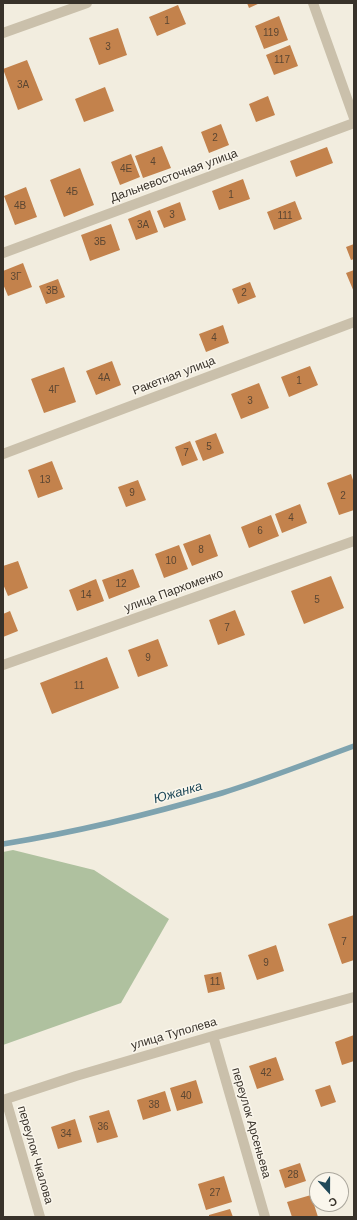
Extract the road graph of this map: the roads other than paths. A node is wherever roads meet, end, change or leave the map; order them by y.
1 (87, 3) edge
2 (313, 3) edge
3 (3, 33) edge
4 (354, 118) edge
5 (354, 123) edge
6 (3, 253) edge
7 (354, 322) edge
8 (3, 454) edge
9 (354, 541) edge
10 (3, 666) edge
11 (354, 997) edge
12 (213, 1036) junction
13 (4, 1100) edge
14 (40, 1217) edge
15 (265, 1217) edge

1 - 3 street
2 - 4 street
5 - 6 street, Дальневосточная улица
7 - 8 street, Ракетная улица
9 - 10 street, улица Пархоменко
11 - 12 street, улица Туполева
12 - 13 street, улица Туполева
12 - 15 street, переулок Арсеньева
13 - 14 street, переулок Чкалова

